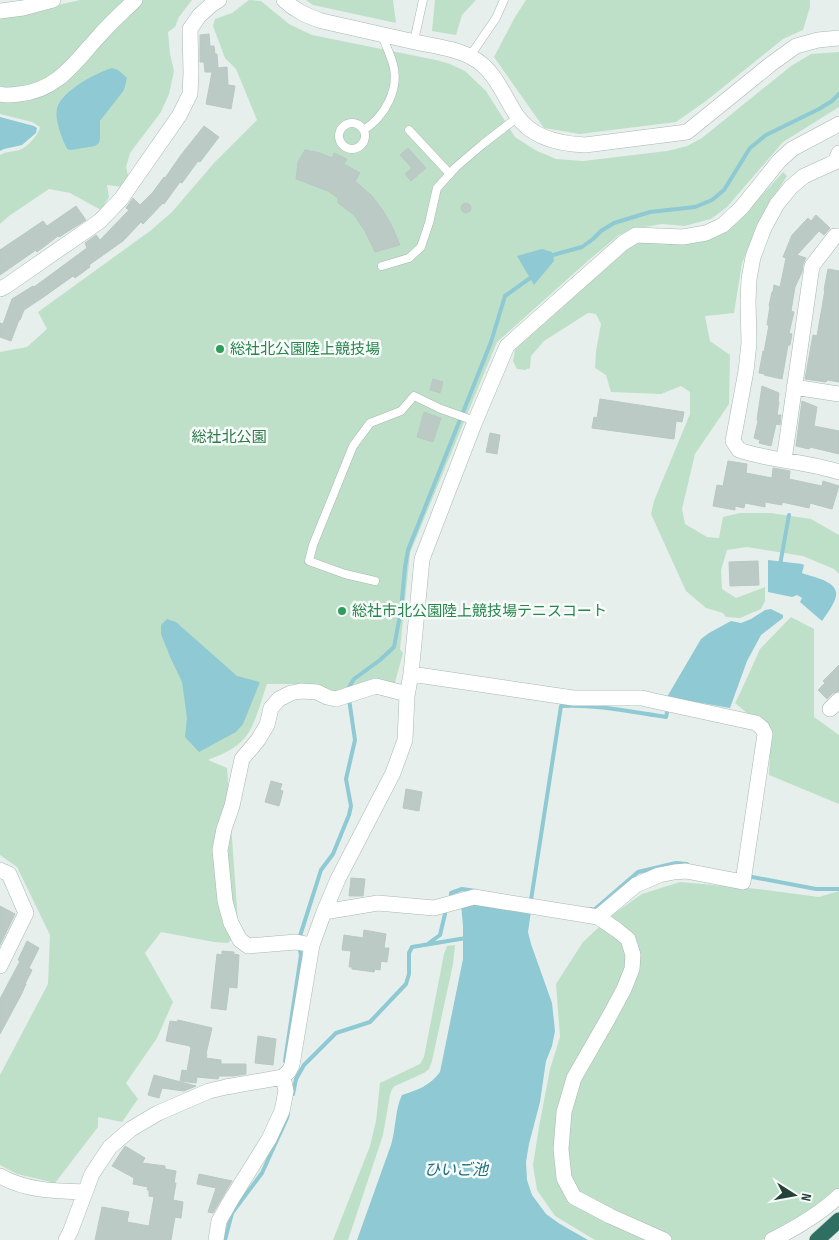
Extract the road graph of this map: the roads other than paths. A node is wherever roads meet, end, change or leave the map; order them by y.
1 (53, 0) edge
2 (135, 0) edge
3 (219, 0) edge
4 (284, 0) edge
5 (423, 0) edge
6 (504, 0) edge
7 (0, 11) edge
8 (382, 34) junction
9 (839, 38) edge
10 (414, 41) junction
11 (470, 56) junction
12 (0, 94) edge
13 (518, 117) junction
14 (837, 125) edge
15 (364, 130) dead end
16 (410, 130) dead end
17 (839, 152) edge
18 (450, 174) junction
19 (839, 236) edge
20 (382, 266) dead end
21 (0, 289) edge
22 (794, 387) junction
23 (839, 394) edge
24 (466, 418) junction
25 (784, 460) junction
26 (839, 472) edge
27 (375, 581) dead end
28 (411, 674) junction
29 (408, 694) junction
30 (0, 870) edge
31 (324, 912) junction
32 (598, 917) junction
33 (304, 943) junction
34 (2, 959) edge
35 (288, 1071) junction
36 (0, 1176) edge
37 (85, 1192) junction
38 (839, 1196) edge
39 (839, 1220) edge
40 (66, 1240) edge
41 (216, 1240) edge
42 (664, 1240) edge
43 (772, 1240) edge
44 (817, 1240) edge

1 - 7 street
2 - 12 street
3 - 21 street
4 - 8 street
5 - 10 lane
6 - 11 lane
8 - 10 street
8 - 15 lane
9 - 13 street
10 - 11 street
11 - 13 street
13 - 18 lane
14 - 17 street
14 - 24 street
16 - 18 lane
17 - 25 street
18 - 20 lane
19 - 22 street
22 - 23 street
22 - 25 street
24 - 27 lane
24 - 28 street
25 - 26 street
28 - 29 street
28 - 32 street
29 - 31 street
29 - 33 street
30 - 34 street
31 - 32 street
31 - 33 street
32 - 42 street
33 - 35 street
35 - 37 street
35 - 41 street
36 - 37 street
37 - 40 street
38 - 43 street
39 - 44 highway

